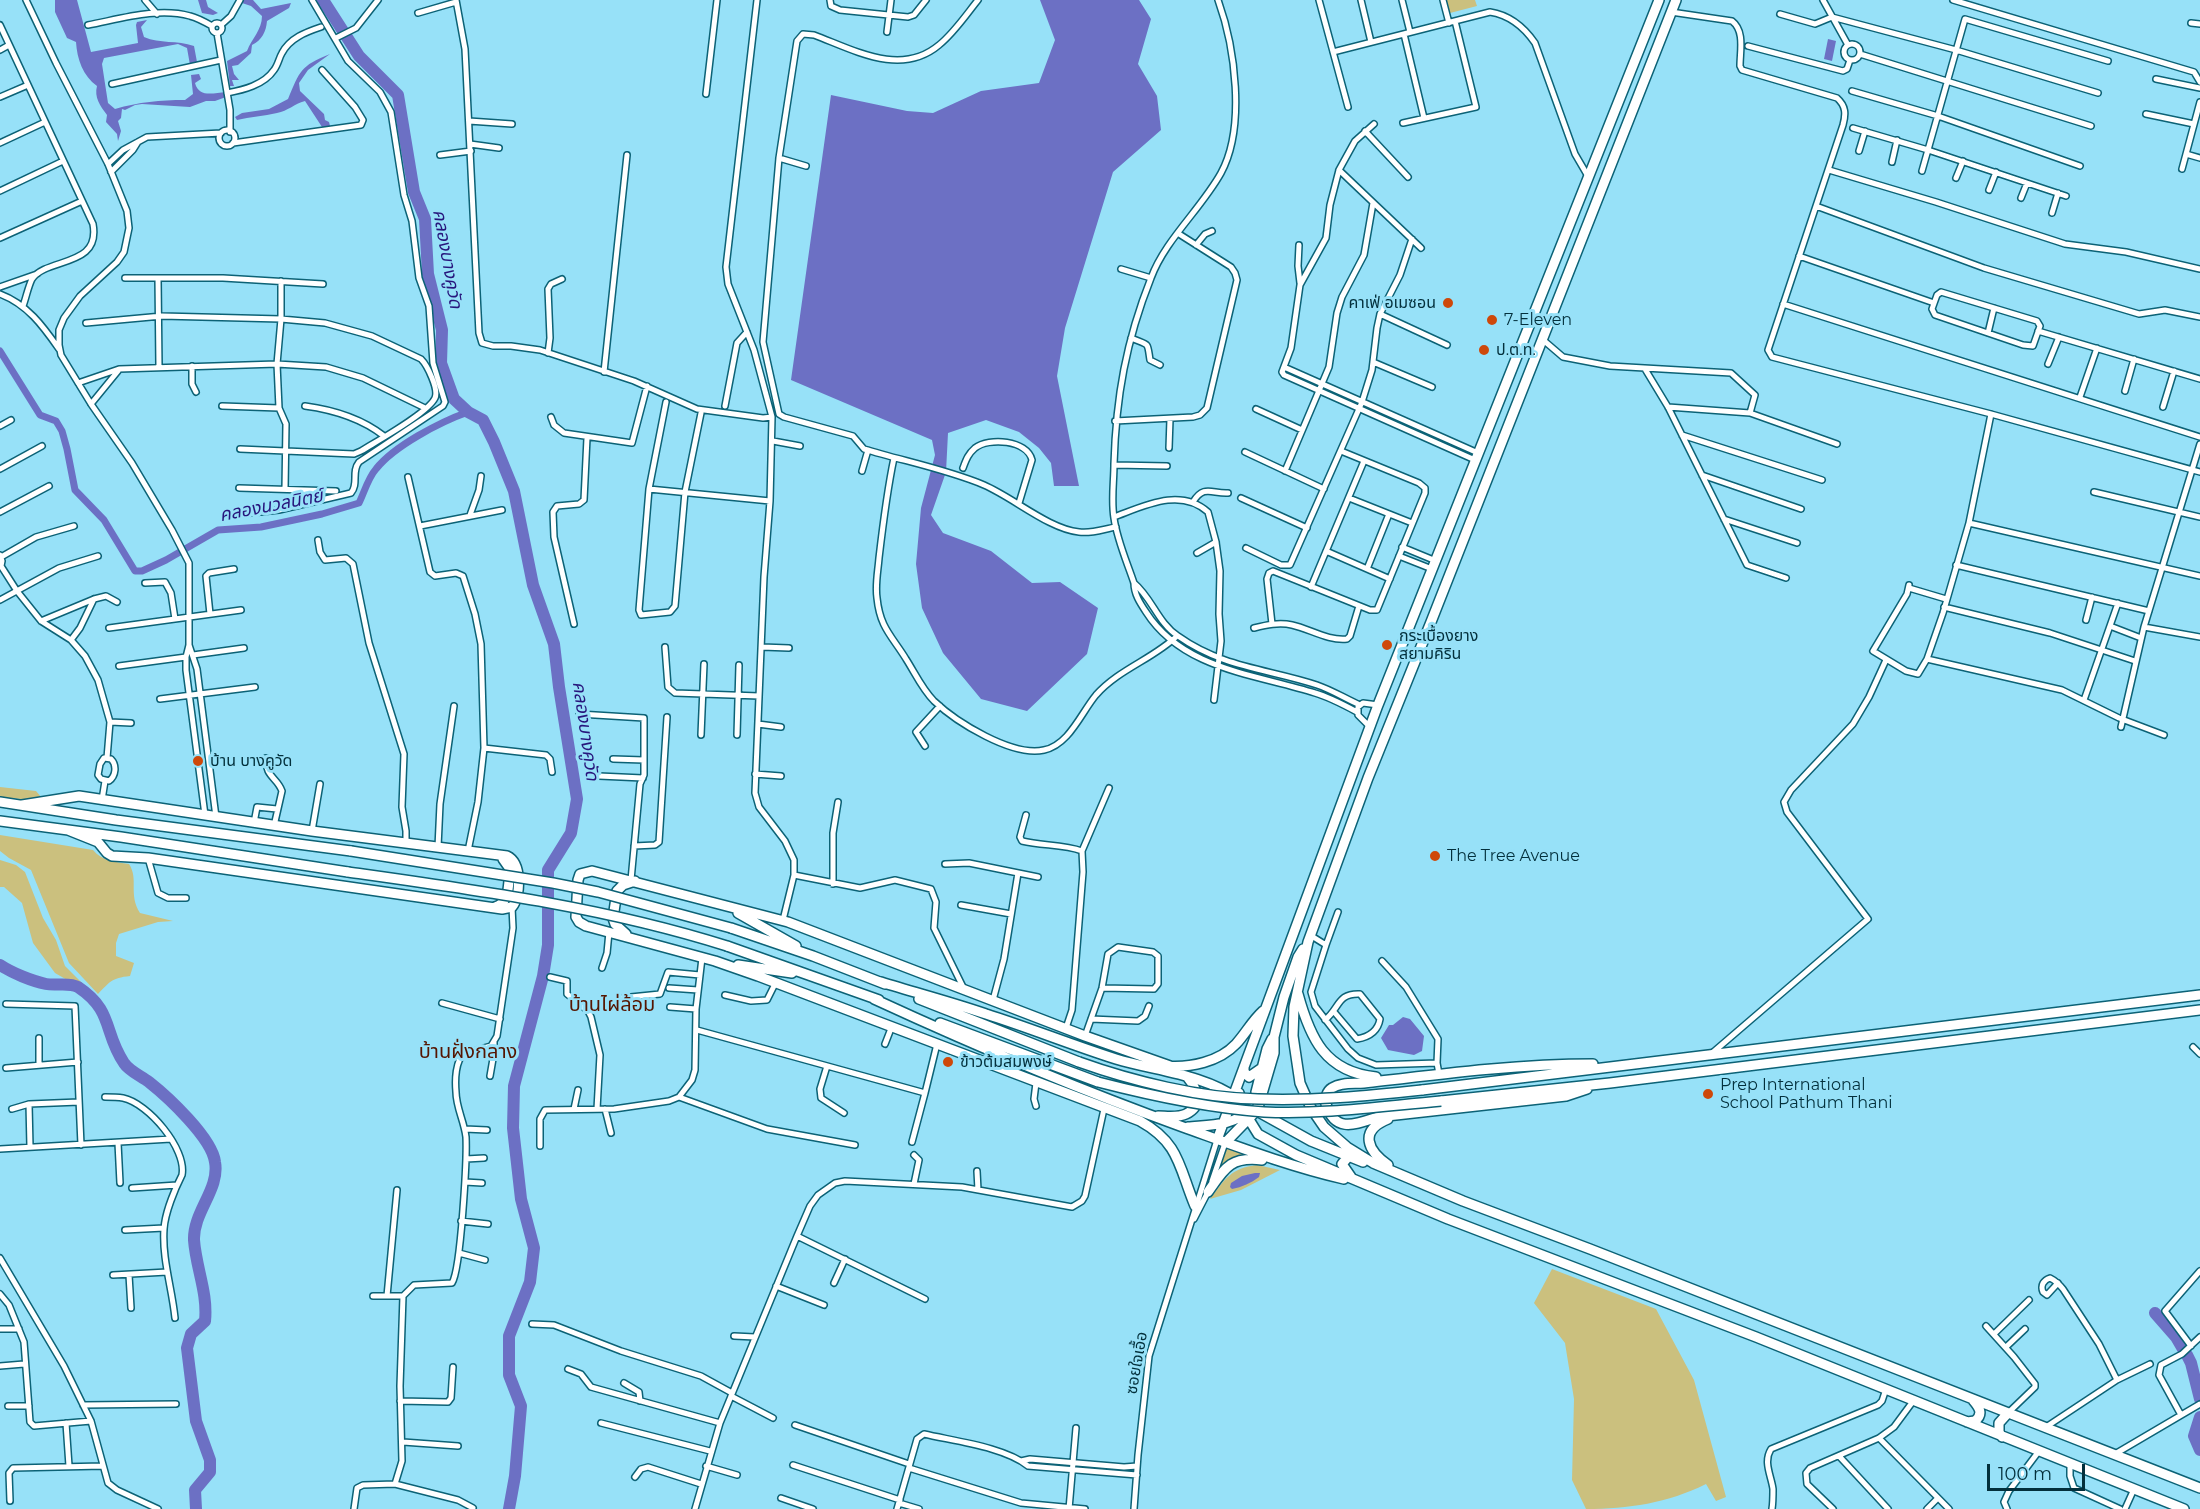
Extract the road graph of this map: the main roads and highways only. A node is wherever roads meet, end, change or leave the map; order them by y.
1 (1659, 0) edge
2 (1676, 0) edge
3 (1550, 274) junction
4 (1565, 280) junction
5 (98, 800) junction
6 (0, 802) edge
7 (22, 805) junction
8 (91, 816) junction
9 (0, 821) edge
10 (68, 830) junction
11 (121, 837) junction
12 (493, 854) junction
13 (124, 855) junction
14 (633, 881) junction
15 (728, 907) junction
16 (493, 908) junction
17 (1309, 938) junction
18 (633, 939) junction
19 (813, 956) junction
20 (715, 961) junction
21 (816, 977) junction
22 (881, 982) junction
23 (1297, 989) junction
24 (2200, 989) edge
25 (2200, 995) edge
26 (2190, 997) junction
27 (874, 999) junction
28 (1265, 1010) junction
29 (2197, 1011) edge
30 (1274, 1037) junction
31 (1119, 1060) junction
32 (1634, 1064) junction
33 (1170, 1066) junction
34 (1244, 1067) junction
35 (1262, 1068) junction
36 (1032, 1070) junction
37 (1188, 1078) junction
38 (1387, 1078) junction
39 (1610, 1083) junction
40 (1237, 1098) junction
41 (1088, 1103) junction
42 (1250, 1113) junction
43 (1146, 1115) junction
44 (1125, 1116) junction
45 (1396, 1116) junction
46 (1184, 1127) junction
47 (1222, 1135) junction
48 (1348, 1157) junction
49 (1276, 1161) junction
50 (1350, 1177) junction
51 (1408, 1178) junction
52 (1366, 1185) junction
53 (1208, 1192) road end
54 (1195, 1206) road end
55 (1973, 1400) junction
56 (2008, 1413) junction
57 (1966, 1422) junction
58 (2002, 1437) junction
59 (2200, 1488) edge
60 (2184, 1509) edge

1 - 3 main road
2 - 4 main road
3 - 4 main road
3 - 28 main road
4 - 17 main road
5 - 7 main road
5 - 8 main road
5 - 12 main road
6 - 7 main road
7 - 8 main road
8 - 19 main road, bridge
9 - 10 main road
10 - 11 main road
10 - 13 main road
11 - 13 main road
11 - 21 main road, bridge
12 - 16 main road
12 - 16 main road
13 - 16 main road
14 - 15 main road
14 - 18 main road
14 - 18 main road
15 - 19 main road
15 - 33 main road
17 - 23 main road
17 - 30 main road
18 - 20 main road
19 - 22 main road
20 - 21 main road
20 - 41 main road
21 - 27 main road
22 - 31 main road
22 - 32 main road, bridge
23 - 38 main road
23 - 51 main road
24 - 26 main road
25 - 26 main road
26 - 32 main road
27 - 36 main road
27 - 39 main road, bridge
28 - 33 main road
28 - 34 main road
29 - 39 main road
30 - 35 main road
30 - 42 main road
31 - 33 main road
31 - 37 main road
32 - 38 main road
34 - 35 main road
34 - 40 main road
35 - 42 main road
36 - 41 main road
36 - 43 main road
37 - 40 main road
37 - 43 main road
37 - 47 main road
38 - 45 main road
39 - 45 main road
40 - 42 main road
40 - 47 main road
41 - 44 main road
42 - 47 main road
42 - 47 main road
42 - 48 main road
42 - 50 main road
43 - 44 main road
43 - 46 main road
44 - 54 main road
45 - 51 main road
46 - 47 main road
46 - 47 main road
47 - 49 main road
48 - 50 main road
48 - 51 main road
49 - 52 main road
49 - 53 main road
50 - 52 main road
51 - 55 main road
52 - 57 main road
55 - 56 main road
55 - 57 main road
56 - 58 main road
56 - 59 main road
57 - 58 main road
58 - 60 main road

